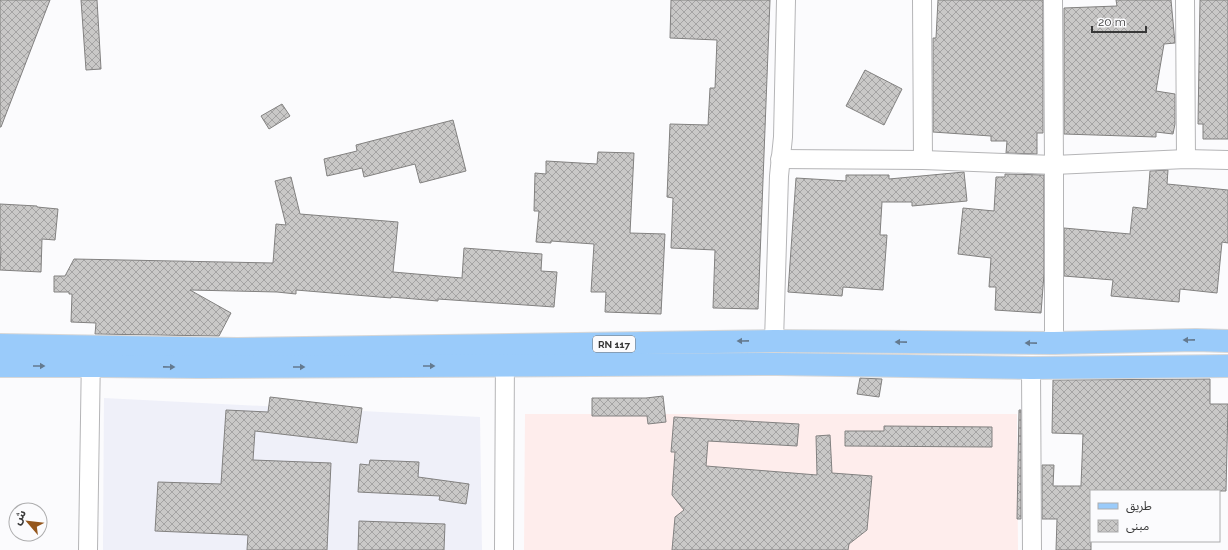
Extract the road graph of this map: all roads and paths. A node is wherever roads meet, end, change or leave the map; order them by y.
1 (786, 0) edge
2 (922, 0) edge
3 (1052, 0) edge
4 (1185, 0) edge
5 (780, 159) junction
6 (1186, 159) junction
7 (923, 160) junction
8 (1228, 160) edge
9 (1054, 165) junction
10 (774, 341) junction
11 (1228, 341) edge
12 (0, 344) edge
13 (1054, 344) junction
14 (90, 356) junction
15 (505, 356) junction
16 (0, 366) edge
17 (1228, 366) edge
18 (1031, 368) junction
19 (88, 550) edge
20 (504, 550) edge
21 (1032, 550) edge

1 - 5 street
2 - 7 street
3 - 9 street
4 - 6 street
5 - 7 street
5 - 10 street
6 - 8 street
6 - 9 street
7 - 9 street
9 - 13 street
13 -> 10 main road, RN 117
10 -> 15 main road, RN 117
11 -> 13 main road, RN 117
12 - 14 main road, RN 117
14 - 15 main road, RN 117
16 -> 14 main road, RN 117
14 - 19 street
15 - 18 main road, RN 117
15 - 20 street
17 - 18 main road, RN 117
18 - 21 street

